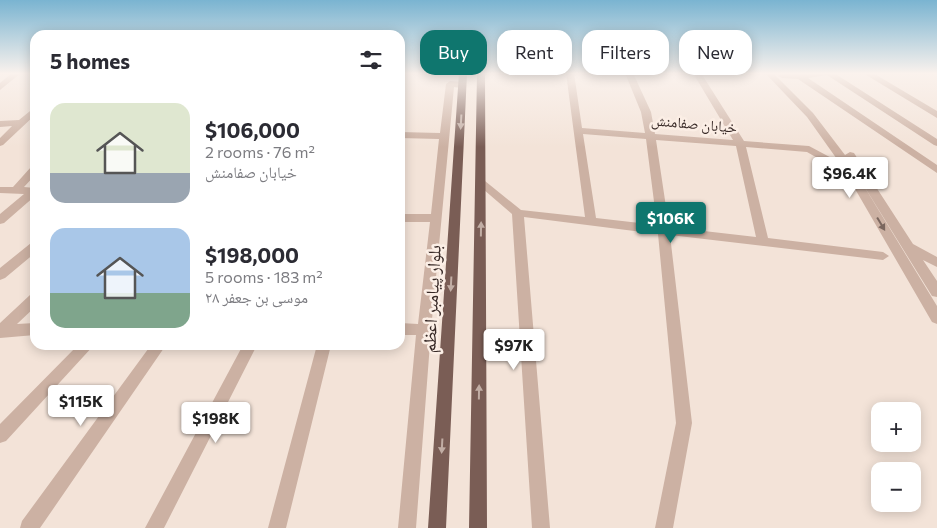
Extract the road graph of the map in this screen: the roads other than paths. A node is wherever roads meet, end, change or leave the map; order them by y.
1 (448, 98) edge
2 (462, 98) edge
3 (482, 98) edge
4 (573, 98) edge
5 (640, 98) edge
6 (712, 98) edge
7 (794, 98) edge
8 (804, 98) edge
9 (829, 98) edge
10 (867, 98) edge
11 (908, 98) edge
12 (30, 115) edge
13 (937, 115) edge
14 (21, 123) junction
15 (0, 124) edge
16 (578, 131) junction
17 (405, 135) edge
18 (650, 135) junction
19 (443, 136) junction
20 (815, 140) junction
21 (937, 142) edge
22 (740, 143) junction
23 (0, 144) edge
24 (908, 148) junction
25 (937, 170) edge
26 (30, 174) edge
27 (851, 174) junction
28 (481, 183) junction
29 (0, 190) edge
30 (15, 191) junction
31 (30, 191) edge
32 (30, 194) edge
33 (518, 213) junction
34 (405, 218) edge
35 (436, 218) junction
36 (0, 220) edge
37 (591, 222) junction
38 (664, 230) junction
39 (763, 241) junction
40 (908, 247) junction
41 (30, 250) edge
42 (883, 256) dead end
43 (937, 262) edge
44 (0, 275) edge
45 (937, 292) edge
46 (30, 304) edge
47 (937, 318) edge
48 (30, 329) edge
49 (405, 329) edge
50 (424, 330) junction
51 (0, 331) edge
52 (82, 350) edge
53 (155, 350) edge
54 (247, 350) edge
55 (323, 350) edge
56 (0, 435) edge
57 (29, 528) edge
58 (154, 528) edge
59 (277, 528) edge
60 (407, 528) edge
61 (437, 528) edge
62 (478, 528) edge
63 (541, 528) edge
64 (664, 528) edge

1 - 19 street
2 -> 61 main road, بلوار پیامبر اعظم
3 - 28 main road
4 - 16 street
5 - 18 street
6 - 22 street
7 - 20 street
8 - 40 street
9 - 24 street
10 - 21 street
11 - 13 street
12 - 14 street
14 - 15 street
14 - 23 street
16 - 18 street, خیابان صفامنش
16 - 37 street
17 - 19 street
18 - 22 street, خیابان صفامنش
18 - 38 street
19 - 35 street
20 - 22 street, خیابان صفامنش
20 - 27 street
20 - 27 street
21 - 24 street
22 - 39 street
24 - 25 street
26 - 30 street
27 -> 47 street
28 - 33 street
62 -> 28 main road
29 - 30 street
30 - 31 street
32 - 36 street
33 - 37 street
33 - 63 street
34 - 35 street
35 - 50 street
37 - 38 street
38 - 39 street
38 - 64 street
39 - 42 street
40 - 43 street
40 - 45 street
41 - 44 street
46 - 51 street
48 - 51 street
49 - 50 street
50 - 60 street
52 - 56 street
53 - 57 street
54 - 58 street
55 - 59 street

